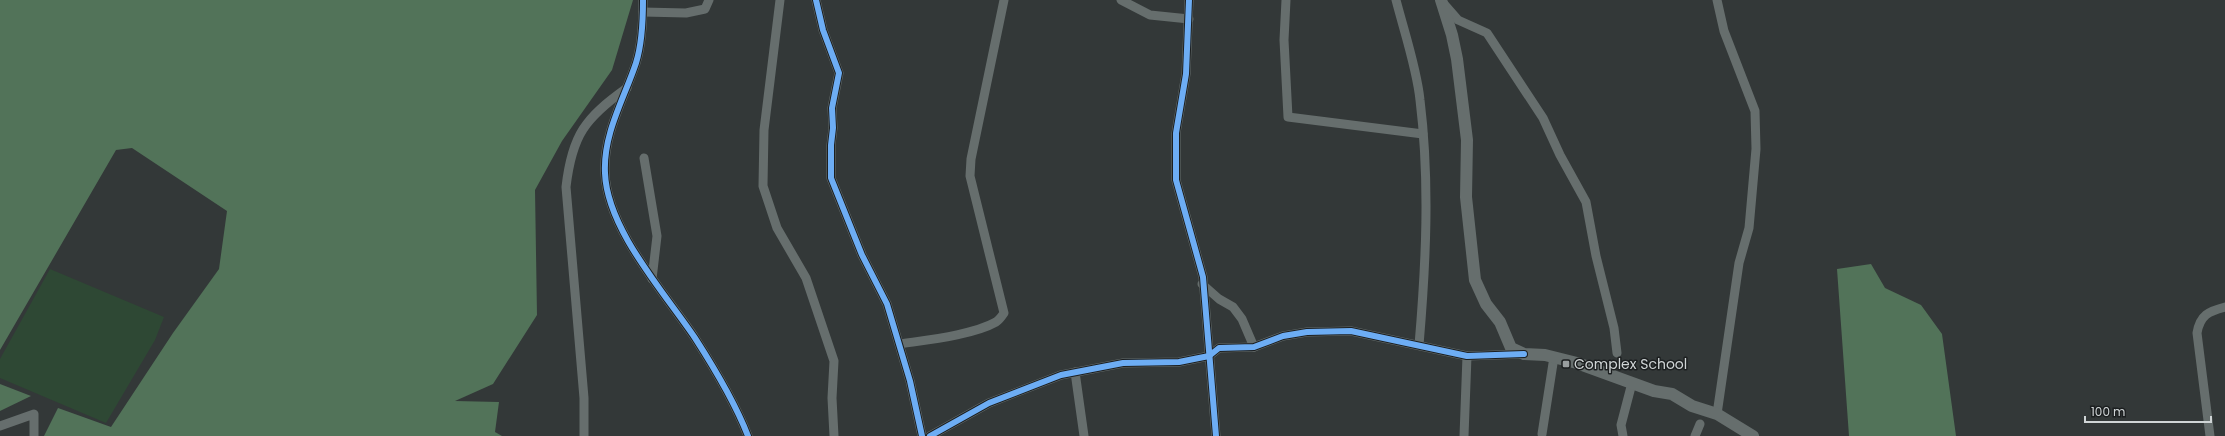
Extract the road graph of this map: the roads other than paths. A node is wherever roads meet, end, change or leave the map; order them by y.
1 (643, 0) edge
2 (709, 0) edge
3 (780, 0) edge
4 (816, 0) edge
5 (1004, 0) edge
6 (1121, 0) edge
7 (1189, 0) edge
8 (1286, 0) edge
9 (1396, 0) edge
10 (1441, 0) edge
11 (1717, 0) edge
12 (643, 12) junction
13 (1189, 19) junction
14 (626, 88) junction
15 (1423, 134) junction
16 (644, 158) dead end
17 (652, 279) junction
18 (1202, 284) junction
19 (2225, 306) edge
20 (900, 344) junction
21 (1419, 345) junction
22 (1254, 347) junction
23 (1524, 354) junction
24 (1617, 354) dead end
25 (1209, 356) junction
26 (1467, 356) junction
27 (1554, 357) junction
28 (1075, 372) junction
29 (1632, 383) junction
30 (1717, 414) junction
31 (1700, 424) dead end
32 (0, 426) edge
33 (1542, 434) dead end
34 (1750, 435) edge
35 (34, 436) edge
36 (584, 436) edge
37 (748, 436) edge
38 (834, 436) edge
39 (922, 436) edge
40 (930, 436) edge
41 (1084, 436) edge
42 (1216, 436) edge
43 (1464, 436) edge
44 (1623, 436) edge
45 (1696, 436) edge
46 (2210, 436) edge

1 - 12 street
2 - 12 street
3 - 38 street
4 - 20 street
5 - 20 street
6 - 13 street
7 - 13 street
8 - 15 street
9 - 15 street
10 - 23 main road
10 - 24 street
11 - 30 street
12 - 14 street
13 - 18 street
14 - 17 street
14 - 36 street
15 - 21 street
16 - 17 street
17 - 37 street
18 - 22 street
18 - 25 street
19 - 46 street
20 - 39 street
21 - 22 street
21 - 26 street
22 - 25 street
23 - 26 street
23 - 27 main road
25 - 28 street
25 - 42 street
26 - 43 street
27 - 29 main road
27 - 33 street
28 - 40 street
28 - 41 street
29 - 30 main road
29 - 44 street
30 - 34 main road
31 - 45 street
32 - 35 street

